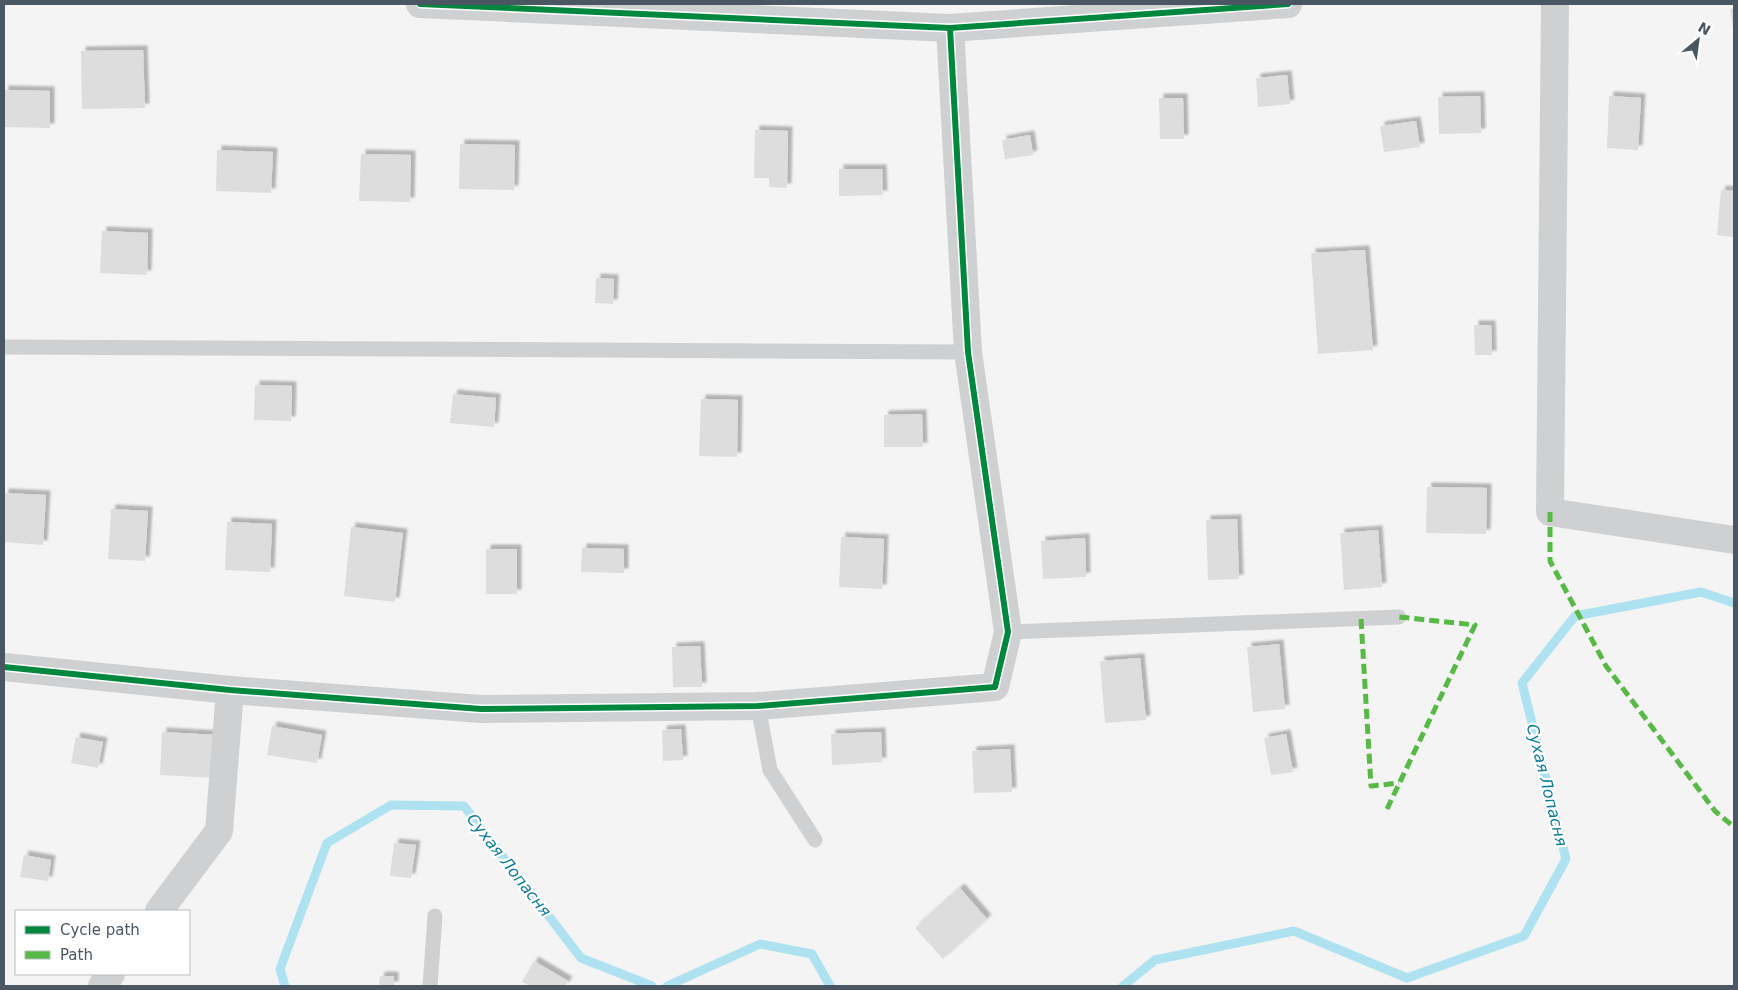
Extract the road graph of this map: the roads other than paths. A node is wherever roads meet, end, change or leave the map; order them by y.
1 (420, 4) edge
2 (1288, 4) edge
3 (1555, 4) edge
4 (950, 28) junction
5 (4, 347) edge
6 (968, 352) junction
7 (1734, 540) edge
8 (1399, 617) dead end
9 (1008, 632) junction
10 (4, 667) edge
11 (230, 690) junction
12 (758, 706) junction
13 (815, 840) dead end
14 (160, 910) edge
15 (435, 916) dead end
16 (110, 975) edge
17 (102, 986) edge
18 (430, 986) edge

1 - 4 street
2 - 4 street
3 - 7 street
4 - 6 street
5 - 6 lane
6 - 9 street
8 - 9 lane
9 - 12 street
10 - 11 street
11 - 12 street
11 - 14 street
12 - 13 lane
15 - 18 lane
16 - 17 street

